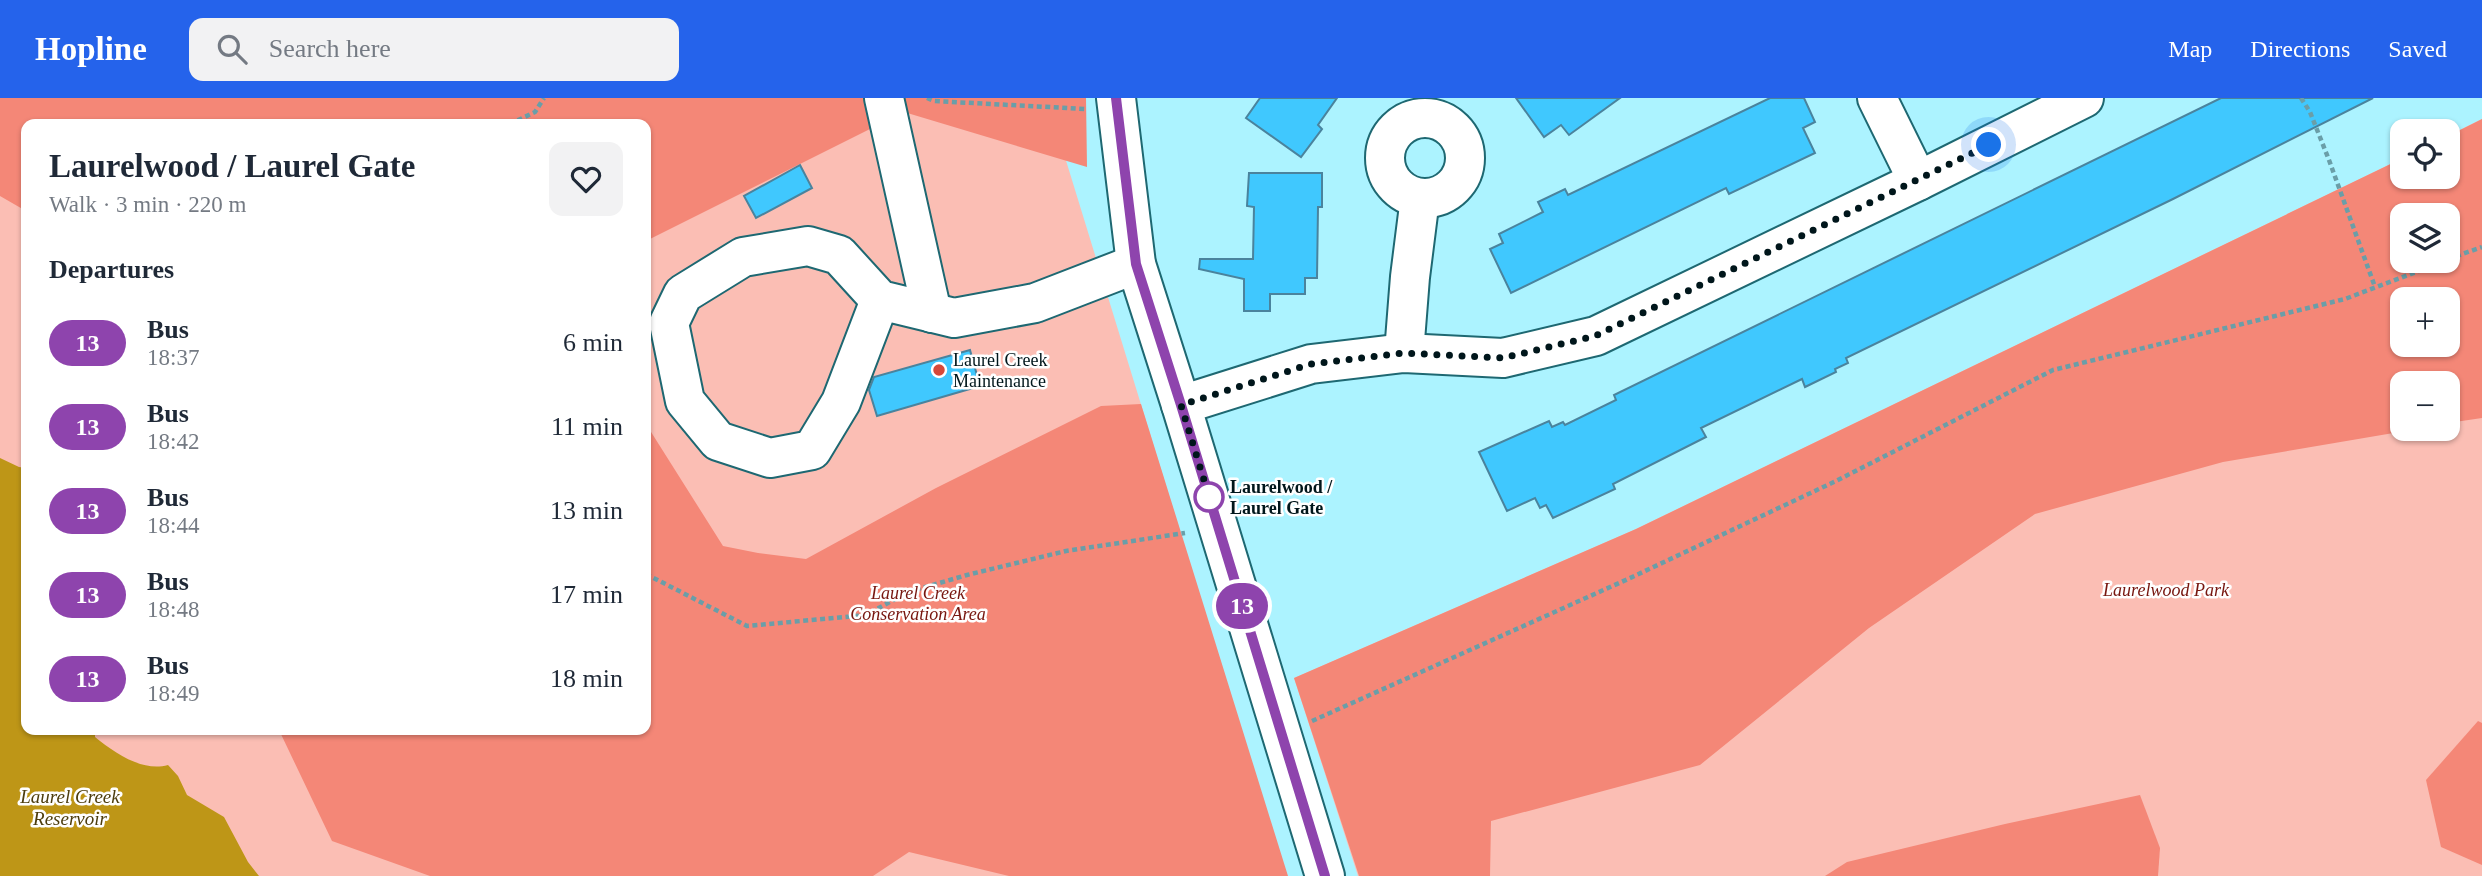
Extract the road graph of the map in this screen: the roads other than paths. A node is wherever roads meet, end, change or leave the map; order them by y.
1 (884, 98) edge
2 (1877, 98) edge
3 (2084, 98) edge
4 (1103, 104) edge
5 (1918, 181) junction
6 (1420, 198) dead end
7 (1136, 264) junction
8 (880, 300) junction
9 (932, 313) junction
10 (1404, 353) junction
11 (1181, 405) junction
12 (1325, 876) edge

1 - 9 street
2 - 5 street
3 - 5 street
4 - 7 street
5 - 10 street
6 - 10 street
7 - 9 street
7 - 11 street
8 - 8 street
8 - 9 street
10 - 11 street
11 - 12 street

